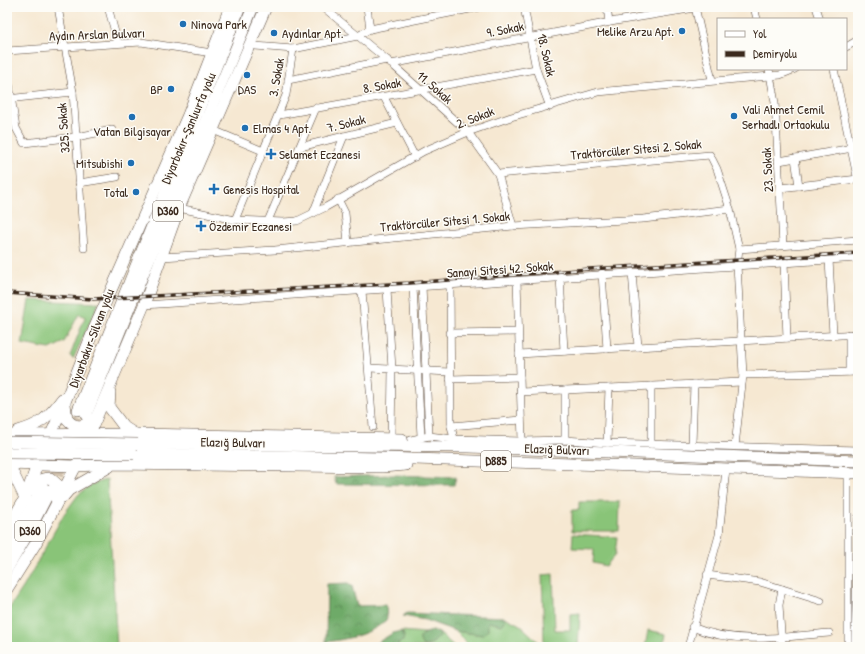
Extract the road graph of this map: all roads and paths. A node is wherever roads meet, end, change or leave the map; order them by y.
1 (58, 7) edge
2 (108, 7) edge
3 (230, 7) edge
4 (240, 7) edge
5 (253, 7) edge
6 (266, 7) edge
7 (323, 7) edge
8 (367, 7) edge
9 (480, 7) edge
10 (524, 7) edge
11 (606, 7) edge
12 (695, 7) edge
13 (754, 7) edge
14 (816, 7) edge
15 (757, 18) edge
16 (820, 18) edge
17 (609, 22) junction
18 (370, 29) junction
19 (358, 36) junction
20 (530, 37) junction
21 (858, 40) edge
22 (118, 43) junction
23 (64, 46) junction
24 (254, 46) dead end
25 (847, 46) edge
26 (293, 49) junction
27 (7, 51) edge
28 (217, 53) junction
29 (389, 62) junction
30 (536, 69) junction
31 (792, 70) edge
32 (834, 70) edge
33 (7, 71) edge
34 (770, 72) edge
35 (288, 80) junction
36 (712, 80) junction
37 (420, 90) junction
38 (73, 92) junction
39 (384, 97) junction
40 (9, 99) edge
41 (550, 106) junction
42 (316, 108) junction
43 (279, 115) junction
44 (397, 123) junction
45 (112, 130) dead end
46 (214, 130) junction
47 (468, 132) junction
48 (344, 136) junction
49 (76, 137) junction
50 (300, 147) junction
51 (854, 147) edge
52 (263, 151) junction
53 (415, 157) junction
54 (169, 158) junction
55 (795, 158) junction
56 (779, 161) junction
57 (498, 174) junction
58 (117, 177) dead end
59 (858, 180) edge
60 (79, 183) junction
61 (799, 186) junction
62 (780, 188) junction
63 (338, 199) junction
64 (160, 203) junction
65 (179, 208) junction
66 (730, 209) junction
67 (313, 213) junction
68 (235, 220) junction
69 (268, 221) junction
70 (513, 226) junction
71 (858, 240) edge
72 (348, 243) junction
73 (783, 245) junction
74 (84, 248) dead end
75 (739, 249) junction
76 (162, 257) junction
77 (858, 258) edge
78 (829, 259) junction
79 (784, 262) junction
80 (737, 265) junction
81 (632, 272) junction
82 (602, 274) junction
83 (560, 276) junction
84 (517, 280) junction
85 (450, 284) junction
86 (422, 286) junction
87 (413, 287) junction
88 (387, 289) junction
89 (362, 291) junction
90 (144, 305) junction
91 (449, 332) junction
92 (518, 332) junction
93 (849, 334) junction
94 (858, 334) edge
95 (833, 335) junction
96 (787, 338) junction
97 (742, 341) junction
98 (638, 347) junction
99 (607, 349) junction
100 (564, 351) junction
101 (519, 354) junction
102 (369, 368) junction
103 (392, 369) junction
104 (417, 370) junction
105 (426, 371) junction
106 (849, 372) junction
107 (858, 372) edge
108 (450, 375) junction
109 (520, 377) junction
110 (112, 378) junction
111 (743, 378) junction
112 (694, 384) junction
113 (651, 386) junction
114 (609, 388) junction
115 (566, 390) junction
116 (520, 392) junction
117 (67, 396) junction
118 (87, 414) junction
119 (521, 420) junction
120 (451, 426) junction
121 (373, 428) dead end
122 (7, 434) edge
123 (90, 434) junction
124 (51, 435) junction
125 (429, 436) junction
126 (416, 438) junction
127 (391, 439) junction
128 (454, 439) junction
129 (565, 440) junction
130 (522, 441) junction
131 (7, 442) edge
132 (607, 443) junction
133 (136, 444) junction
134 (651, 444) junction
135 (692, 445) junction
136 (735, 446) junction
137 (469, 447) junction
138 (858, 450) edge
139 (7, 453) edge
140 (858, 460) edge
141 (472, 461) junction
142 (7, 464) edge
143 (115, 464) junction
144 (37, 465) junction
145 (76, 466) junction
146 (7, 469) edge
147 (726, 469) junction
148 (853, 473) edge
149 (25, 498) junction
150 (53, 508) junction
151 (858, 518) edge
152 (7, 529) edge
153 (7, 550) edge
154 (7, 569) edge
155 (707, 575) junction
156 (7, 589) edge
157 (782, 589) junction
158 (821, 601) dead end
159 (856, 601) edge
160 (692, 627) junction
161 (829, 633) dead end
162 (781, 638) junction
163 (688, 647) edge
164 (782, 647) edge
165 (848, 647) edge
166 (855, 647) edge

1 - 23 street, 325. Sokak
2 - 22 street
3 - 28 highway
4 - 28 highway, D360
5 - 118 highway, Diyarbakır-Şanlıurfa yolu / D360
6 - 46 highway
7 - 19 street, 11. Sokak
8 - 18 street
9 - 18 street
10 - 20 street, 18. Sokak
11 - 17 street
12 - 17 street, 9. Sokak
12 - 36 street
13 - 15 street
14 - 16 street
17 - 20 street, 9. Sokak
18 - 19 street
19 - 26 street
19 - 29 street, 11. Sokak
20 - 29 street, 9. Sokak
20 - 30 street, 18. Sokak
21 - 25 street
22 - 23 street, Aydın Arslan Bulvarı
22 - 28 street, Aydın Arslan Bulvarı
23 - 27 street, Aydın Arslan Bulvarı
23 - 38 street, 325. Sokak
24 - 26 street
26 - 35 street, 3. Sokak
28 - 54 highway, D360
28 - 64 highway, D360
29 - 35 street, 9. Sokak
29 - 37 street, 11. Sokak
30 - 37 street, 8. Sokak
30 - 41 street, 18. Sokak
31 - 34 street, 2. Sokak
32 - 51 street
33 - 40 street
34 - 36 street, 2. Sokak
34 - 56 street, 23. Sokak
35 - 43 street, 3. Sokak
36 - 41 street, 2. Sokak
37 - 39 street, 8. Sokak
37 - 47 street, 11. Sokak
38 - 40 street
38 - 49 street, 325. Sokak
39 - 42 street, 8. Sokak
39 - 44 street
40 - 49 street
41 - 47 street, 2. Sokak
42 - 43 street, 8. Sokak
42 - 50 street
43 - 52 street, 3. Sokak
44 - 48 street, 7. Sokak
44 - 53 street
45 - 49 street
46 - 52 street
46 - 65 highway
47 - 53 street, 2. Sokak
47 - 57 street, 11. Sokak
48 - 50 street, 7. Sokak
48 - 67 street
49 - 60 street, 325. Sokak
50 - 69 street
51 - 55 street
51 - 59 street
52 - 68 street, 3. Sokak
53 - 63 street, 2. Sokak
54 - 64 highway
54 - 117 highway, D360
55 - 56 street
55 - 61 street
56 - 62 street, 23. Sokak
57 - 66 street, Traktörcüler Sitesi 2. Sokak
57 - 70 street, 11. Sokak
58 - 60 street
59 - 61 street
60 - 74 street, 325. Sokak
61 - 62 street
62 - 73 street, 23. Sokak
63 - 67 street, 2. Sokak
63 - 72 street
64 - 118 highway, Diyarbakır-Silvan yolu / D360
65 - 68 street, 2. Sokak
65 - 76 highway
66 - 70 street, Traktörcüler Sitesi 1. Sokak
66 - 75 street, Traktörcüler Sitesi 2. Sokak
67 - 69 street, 2. Sokak
68 - 69 street, 2. Sokak
70 - 72 street, Traktörcüler Sitesi 1. Sokak
71 - 73 street
72 - 76 street, Traktörcüler Sitesi 1. Sokak
73 - 75 street
75 - 80 street, Traktörcüler Sitesi 2. Sokak
76 - 90 highway
77 - 78 street, Sanayi Sitesi 42. Sokak
78 - 79 street, Sanayi Sitesi 42. Sokak
78 - 95 street
79 - 80 street, Sanayi Sitesi 42. Sokak
79 - 96 street
80 - 81 street, Sanayi Sitesi 42. Sokak
80 - 97 street, Traktörcüler Sitesi 2. Sokak
81 - 82 street, Sanayi Sitesi 42. Sokak
81 - 98 street
82 - 83 street, Sanayi Sitesi 42. Sokak
82 - 99 street
83 - 84 street, Sanayi Sitesi 42. Sokak
83 - 100 street
84 - 85 street, Sanayi Sitesi 42. Sokak
84 - 92 street
85 - 86 street, Sanayi Sitesi 42. Sokak
85 - 91 street
86 - 87 street, Sanayi Sitesi 42. Sokak
86 - 105 street
87 - 88 street, Sanayi Sitesi 42. Sokak
87 - 104 street
88 - 89 street, Sanayi Sitesi 42. Sokak
88 - 103 street
89 - 90 street, Sanayi Sitesi 42. Sokak
89 - 102 street
90 - 110 highway
91 - 92 street
91 - 108 street
92 - 101 street
93 - 94 street
93 - 95 street
93 - 106 street
95 - 96 street
96 - 97 street
97 - 98 street
97 - 111 street, Traktörcüler Sitesi 2. Sokak
98 - 99 street
99 - 100 street
100 - 101 street
101 - 109 street
102 - 103 street
102 - 121 street
103 - 104 street
103 - 127 street
104 - 105 street
104 - 126 street
105 - 108 street
105 - 125 street
106 - 107 street
106 - 111 street
108 - 109 street
108 - 120 street
109 - 116 street
110 - 118 highway
110 - 133 highway
111 - 112 street
111 - 136 street, Traktörcüler Sitesi 2. Sokak
112 - 113 street
112 - 135 street
113 - 114 street
113 - 134 street
114 - 115 street
114 - 132 street
115 - 116 street
115 - 129 street
116 - 119 street
117 - 118 highway
117 - 122 highway
117 - 124 highway, D360
118 - 123 highway
119 - 120 street
119 - 130 street
120 - 128 street
122 - 124 highway
123 - 124 highway
123 - 133 highway
123 - 145 highway
124 - 144 highway, D360
125 - 126 street
125 - 128 street
126 - 127 highway
126 - 137 highway
127 - 133 highway
128 - 130 street
129 - 130 street
129 - 132 street
131 - 133 highway, bridge
132 - 134 street
133 - 137 highway, Elazığ Bulvarı / D885
133 - 139 highway, bridge
133 - 141 highway, Elazığ Bulvarı / D885
134 - 135 street
135 - 136 street
136 - 138 street
137 - 140 highway, Elazığ Bulvarı / D885
141 - 143 highway
141 - 147 highway, Elazığ Bulvarı / D885
142 - 144 highway
143 - 145 highway
143 - 150 highway
144 - 145 highway
144 - 149 highway, D360
145 - 150 highway
146 - 149 highway
147 - 148 highway, Elazığ Bulvarı / D885
147 - 155 street
148 - 165 street
149 - 150 highway
149 - 152 highway
150 - 156 highway
151 - 159 street
153 - 154 highway, D360
155 - 157 street
155 - 160 street
157 - 158 street
157 - 162 street
159 - 166 street
160 - 162 street
160 - 163 street
161 - 162 street
162 - 164 street

